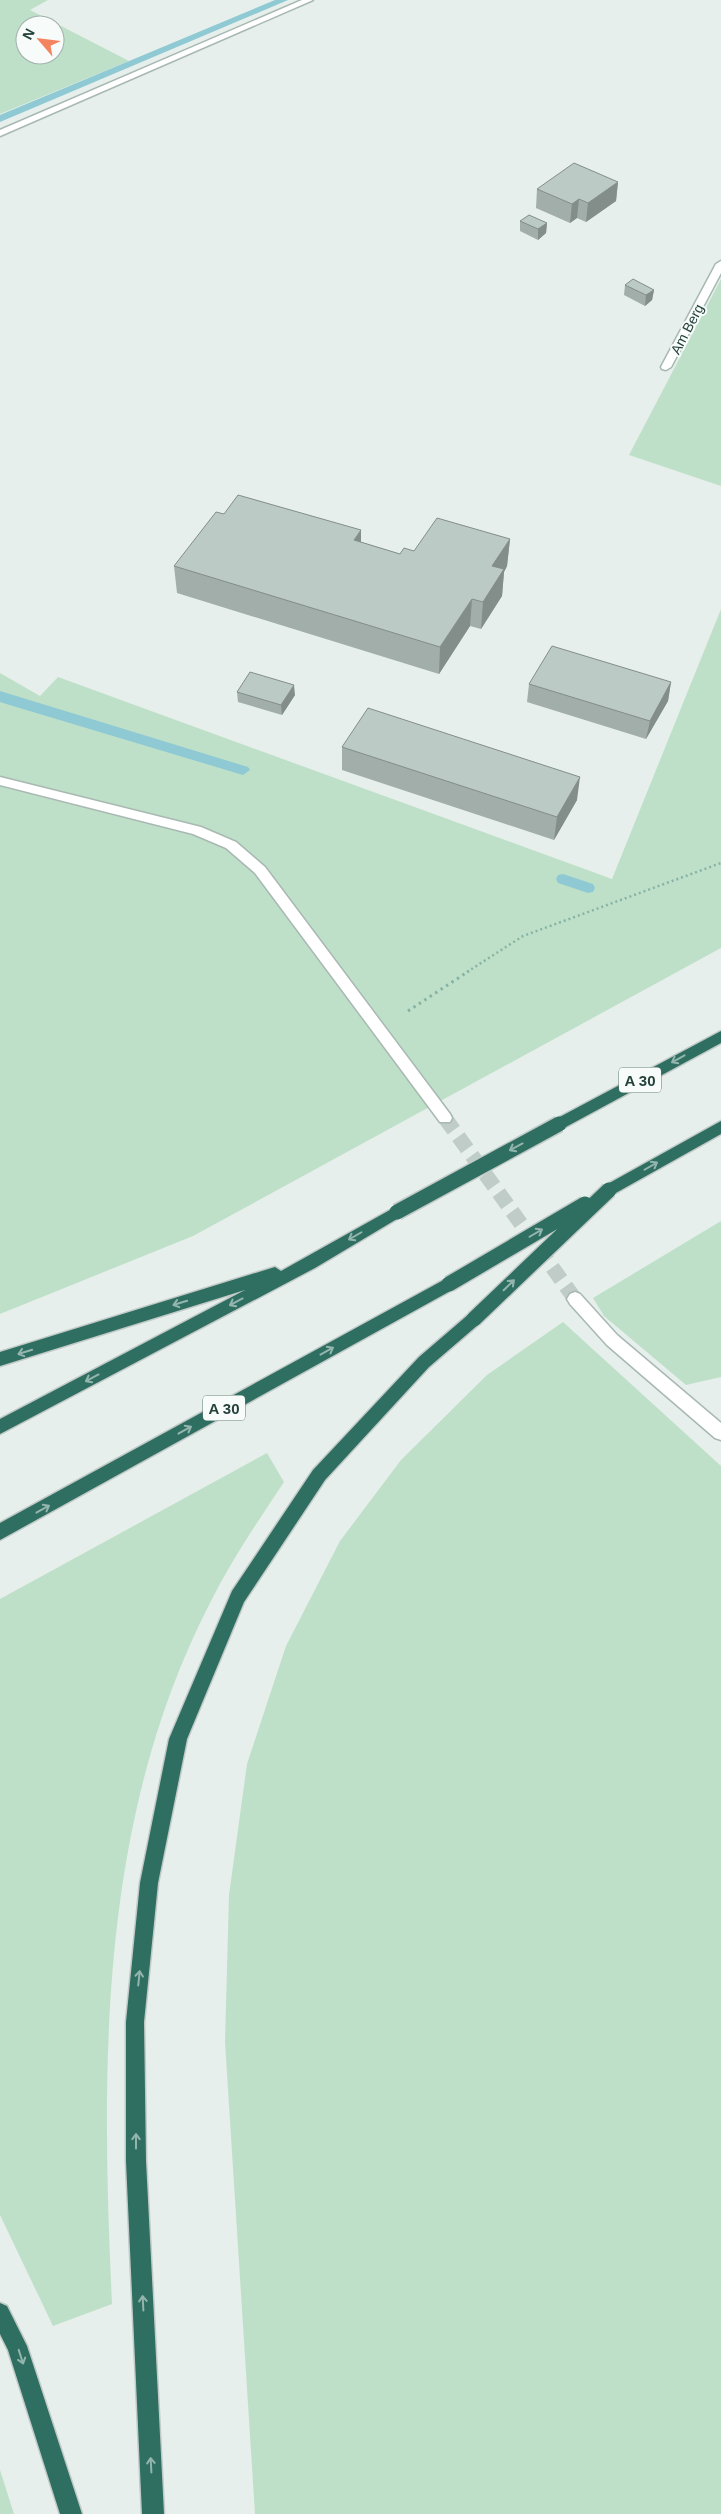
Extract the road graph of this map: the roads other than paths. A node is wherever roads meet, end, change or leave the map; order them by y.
1 (310, 0) edge
2 (0, 133) edge
3 (721, 264) edge
4 (666, 367) dead end
5 (0, 781) edge
6 (721, 1036) edge
7 (445, 1118) tunnel mouth
8 (721, 1127) edge
9 (609, 1190) junction
10 (310, 1263) junction
11 (575, 1299) tunnel mouth
12 (0, 1359) edge
13 (0, 1427) edge
14 (721, 1433) edge
15 (0, 1532) edge
16 (0, 2313) edge
17 (71, 2514) edge
18 (153, 2514) edge

1 - 2 street
3 - 4 street, Am Berg
5 - 7 street
6 -> 10 highway, A 30, bridge
9 -> 8 highway, A 30
15 -> 9 highway, A 30, bridge
18 -> 9 highway, bridge
10 -> 12 highway
10 -> 13 highway, A 30
11 - 14 street
16 -> 17 highway

